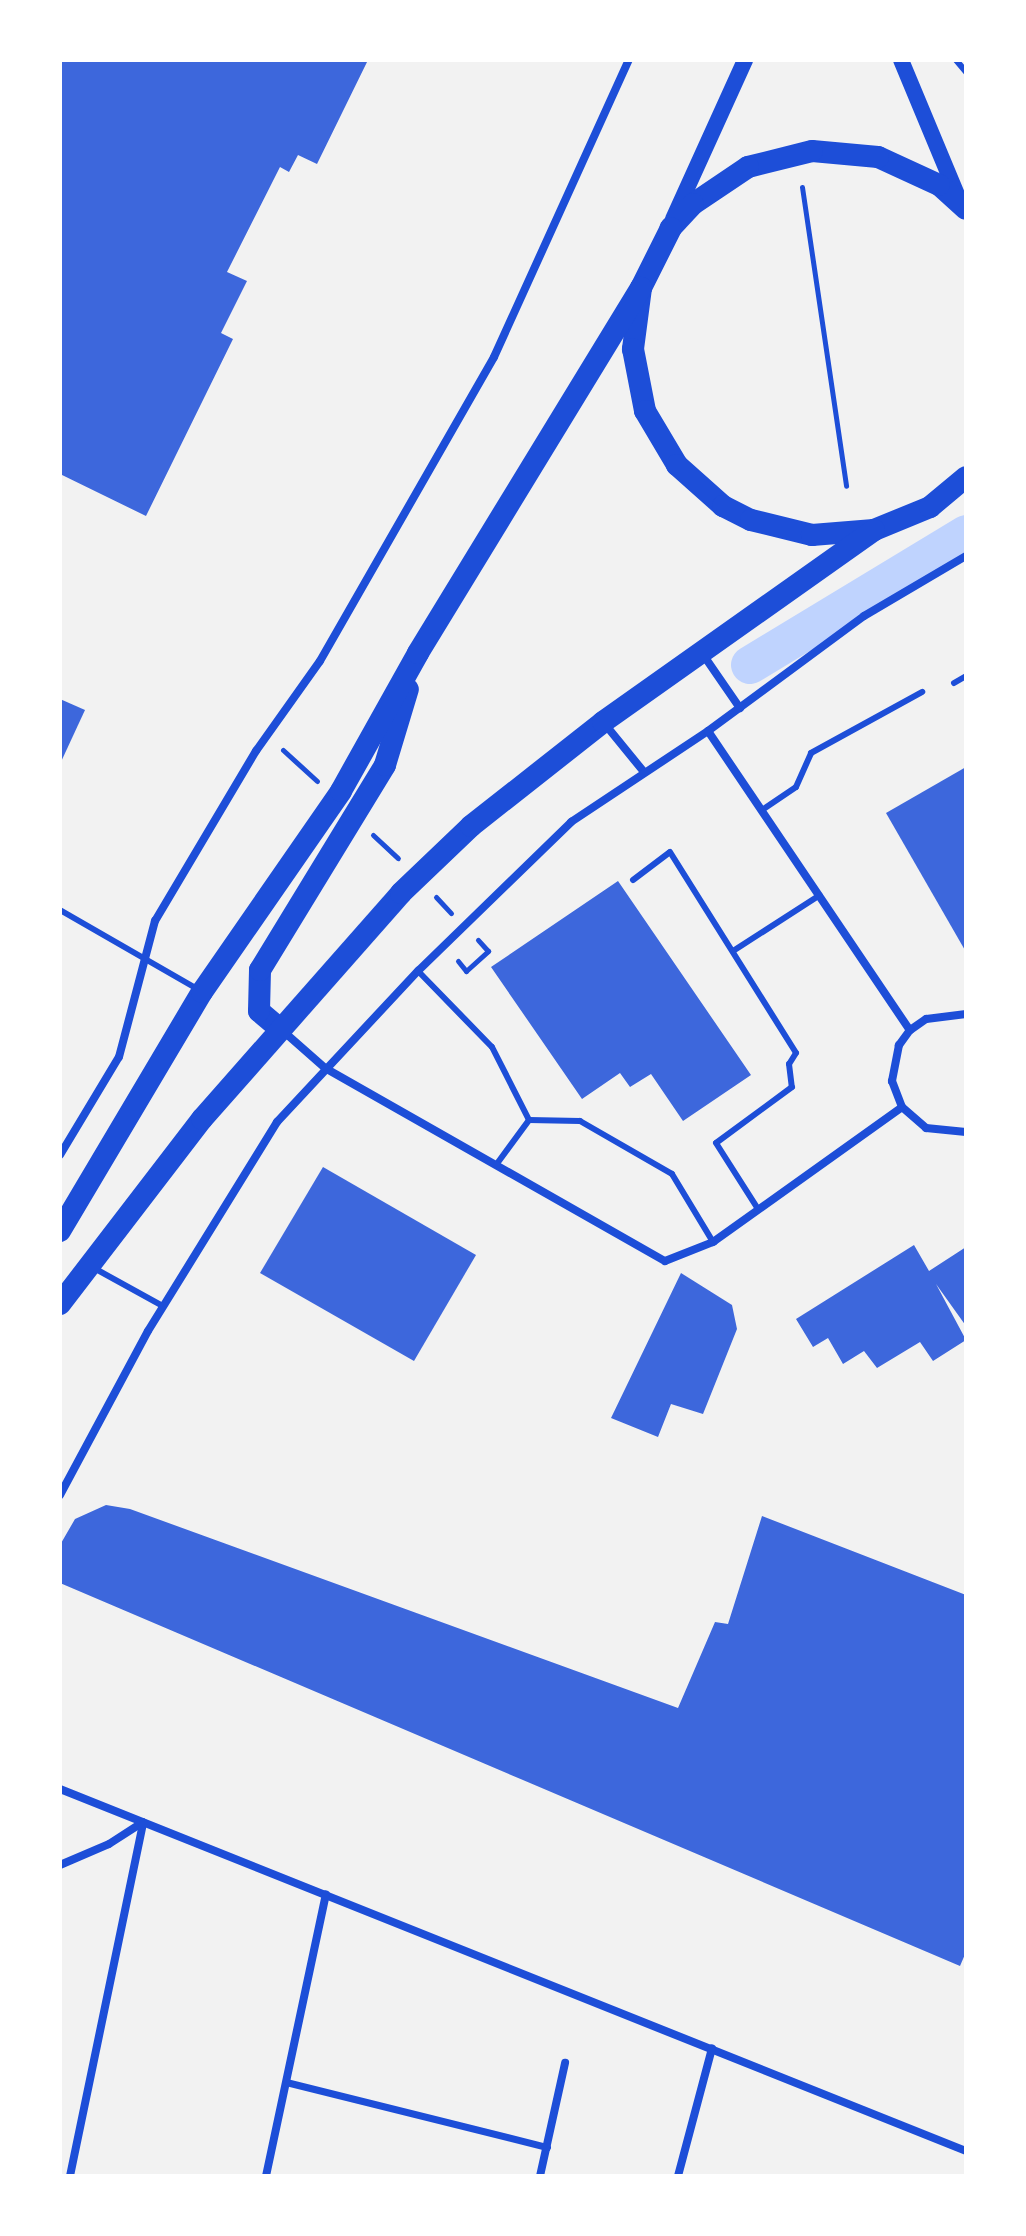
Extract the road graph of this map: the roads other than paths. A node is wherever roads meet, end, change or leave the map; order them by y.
1 (629, 60) edge
2 (745, 60) edge
3 (901, 60) edge
4 (956, 60) edge
5 (966, 72) edge
6 (964, 206) edge
7 (654, 257) junction
8 (641, 288) junction
9 (966, 477) edge
10 (966, 489) edge
11 (930, 507) junction
12 (874, 530) junction
13 (966, 556) edge
14 (418, 653) junction
15 (702, 653) junction
16 (966, 676) edge
17 (954, 683) dead end
18 (922, 692) dead end
19 (740, 708) junction
20 (603, 722) junction
21 (708, 731) junction
22 (644, 772) junction
23 (765, 808) junction
24 (633, 880) dead end
25 (820, 895) junction
26 (60, 910) edge
27 (733, 951) junction
28 (144, 957) junction
29 (418, 971) junction
30 (202, 992) junction
31 (966, 1014) edge
32 (279, 1028) junction
33 (910, 1030) junction
34 (325, 1068) junction
35 (902, 1107) junction
36 (529, 1120) junction
37 (966, 1132) edge
38 (60, 1155) edge
39 (496, 1165) junction
40 (758, 1209) junction
41 (60, 1231) edge
42 (713, 1242) junction
43 (90, 1266) junction
44 (60, 1304) edge
45 (163, 1306) junction
46 (73, 1473) junction
47 (60, 1477) edge
48 (60, 1495) edge
49 (60, 1789) edge
50 (143, 1822) junction
51 (60, 1865) edge
52 (326, 1894) junction
53 (712, 2048) junction
54 (565, 2063) dead end
55 (286, 2082) junction
56 (547, 2147) junction
57 (966, 2151) edge
58 (70, 2176) edge
59 (266, 2176) edge
60 (540, 2176) edge
61 (678, 2176) edge

1 - 28 street
2 - 7 main road
3 - 6 main road
4 - 5 lane
6 - 7 highway
7 - 8 highway
8 - 12 highway
8 - 14 highway
9 - 11 highway
10 - 11 highway
11 - 12 highway
12 - 15 highway
13 - 19 street
14 - 30 highway
14 - 32 highway
15 - 19 street
15 - 20 highway
16 - 17 lane
18 - 23 lane
19 - 21 street
20 - 22 street
20 - 32 highway
21 - 22 street
21 - 23 street
22 - 29 street
23 - 25 street
24 - 27 lane
25 - 27 lane
25 - 33 street
26 - 28 lane
27 - 40 lane
28 - 30 lane
28 - 38 street
29 - 34 street
29 - 36 lane
30 - 41 highway
31 - 33 street
32 - 34 street
32 - 43 highway
33 - 35 street
34 - 39 street
34 - 45 street
35 - 37 street
35 - 40 street
36 - 39 lane
36 - 42 lane
39 - 42 street
40 - 42 street
43 - 44 highway
43 - 45 lane
45 - 46 street
46 - 47 street
46 - 48 street
49 - 50 street
50 - 51 street
50 - 52 street
50 - 58 street
52 - 53 street
52 - 55 street
53 - 57 street
53 - 61 street
54 - 56 street
55 - 56 street
55 - 59 street
56 - 60 street

